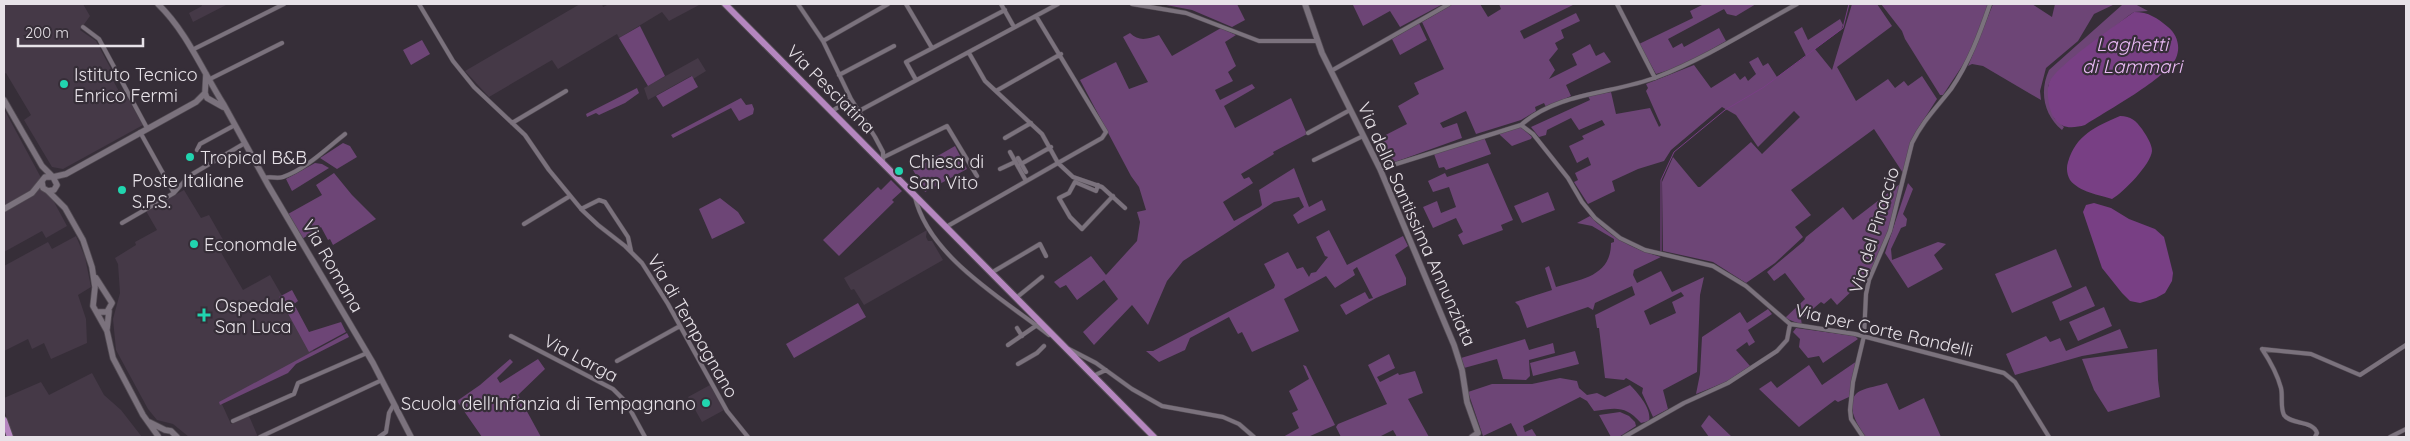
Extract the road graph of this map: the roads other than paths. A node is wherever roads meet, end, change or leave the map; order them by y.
1 (158, 4) edge
2 (284, 4) edge
3 (419, 4) edge
4 (725, 4) edge
5 (798, 4) edge
6 (888, 4) edge
7 (906, 4) edge
8 (1001, 4) edge
9 (1058, 4) edge
10 (1132, 4) edge
11 (1305, 4) edge
12 (1449, 4) edge
13 (1618, 4) edge
14 (1797, 4) edge
15 (1990, 4) edge
16 (1050, 6) edge
17 (1005, 10) junction
18 (1036, 16) junction
19 (1014, 27) junction
20 (83, 28) dead end
21 (822, 41) junction
22 (1317, 42) junction
23 (282, 43) dead end
24 (894, 46) dead end
25 (932, 48) junction
26 (192, 50) junction
27 (969, 53) junction
28 (1061, 54) junction
29 (1331, 70) junction
30 (206, 74) junction
31 (839, 74) junction
32 (1655, 78) junction
33 (210, 79) junction
34 (916, 80) junction
35 (566, 91) dead end
36 (996, 91) junction
37 (215, 92) junction
38 (207, 95) junction
39 (851, 99) junction
40 (4, 100) edge
41 (227, 110) junction
42 (1350, 110) junction
43 (832, 111) junction
44 (859, 111) junction
45 (512, 122) junction
46 (1031, 123) junction
47 (235, 124) junction
48 (1521, 125) junction
49 (147, 128) junction
50 (140, 132) junction
51 (1308, 133) dead end
52 (345, 134) dead end
53 (1363, 136) junction
54 (1005, 138) dead end
55 (245, 143) junction
56 (1051, 147) junction
57 (197, 150) dead end
58 (1010, 152) dead end
59 (1018, 158) dead end
60 (884, 160) junction
61 (1314, 160) dead end
62 (1015, 162) junction
63 (1058, 163) junction
64 (1021, 164) junction
65 (42, 166) junction
66 (1000, 169) dead end
67 (1380, 169) junction
68 (1026, 172) dead end
69 (66, 174) junction
70 (53, 176) junction
71 (977, 176) dead end
72 (264, 178) junction
73 (42, 181) junction
74 (1026, 181) junction
75 (57, 185) junction
76 (1098, 185) junction
77 (47, 190) junction
78 (32, 192) junction
79 (174, 193) junction
80 (914, 195) junction
81 (570, 196) junction
82 (1113, 196) junction
83 (65, 208) junction
84 (1125, 208) dead end
85 (4, 209) edge
86 (581, 209) junction
87 (122, 223) dead end
88 (524, 224) dead end
89 (946, 227) junction
90 (631, 251) junction
91 (1046, 256) dead end
92 (92, 267) junction
93 (991, 273) junction
94 (1042, 277) dead end
95 (107, 296) junction
96 (96, 297) junction
97 (1016, 298) junction
98 (109, 311) junction
99 (98, 312) junction
100 (1790, 324) junction
101 (1037, 325) junction
102 (680, 326) junction
103 (1017, 328) dead end
104 (107, 331) junction
105 (511, 336) dead end
106 (1022, 336) junction
107 (1864, 336) junction
108 (2406, 345) edge
109 (1008, 346) dead end
110 (1044, 346) dead end
111 (1064, 346) junction
112 (367, 353) junction
113 (617, 361) dead end
114 (1018, 364) dead end
115 (1106, 370) junction
116 (1093, 376) junction
117 (382, 380) junction
118 (394, 404) junction
119 (4, 420) edge
120 (147, 420) junction
121 (233, 421) dead end
122 (2406, 429) edge
123 (165, 430) junction
124 (743, 433) junction
125 (1479, 435) edge
126 (10, 437) edge
127 (158, 437) edge
128 (177, 437) edge
129 (260, 437) edge
130 (379, 437) edge
131 (411, 437) edge
132 (645, 437) edge
133 (738, 437) edge
134 (748, 437) edge
135 (1154, 437) edge
136 (1254, 437) edge
137 (1472, 437) edge
138 (1624, 437) edge
139 (1864, 437) edge
140 (2049, 437) edge
141 (2315, 437) edge
142 (2390, 437) edge

1 - 26 street, Via Romana
2 - 26 street
3 - 45 street, Via di Tempagnano
4 - 43 main road, Via Pesciatina
5 - 21 street
6 - 21 street
7 - 25 street
8 - 17 street
9 - 16 street
10 - 22 street
11 - 22 street, Via della Santissima Annunziata
12 - 29 street
13 - 32 street
14 - 32 street
15 - 107 street, Via del Pinaccio
16 - 18 street
17 - 19 street
17 - 25 street
18 - 19 street
18 - 28 street
19 - 27 street
20 - 49 street
21 - 31 street
22 - 29 street, Via della Santissima Annunziata
23 - 33 street
24 - 31 street
25 - 34 street
26 - 30 street, Via Romana
27 - 34 street
27 - 36 street
28 - 36 street
28 - 63 street
29 - 42 street, Via della Santissima Annunziata
30 - 33 street, Via Romana
30 - 38 street
31 - 39 street
32 - 48 street
33 - 37 street, Via Romana
34 - 44 street
35 - 45 street
36 - 46 street
37 - 38 street
37 - 38 street
37 - 41 street, Via Romana
38 - 41 street, Via Romana
38 - 49 street
39 - 43 street
39 - 44 street
40 - 65 street
41 - 47 street, Via Romana
42 - 51 street
42 - 53 street, Via della Santissima Annunziata
43 - 60 main road, Via Pesciatina
44 - 60 street
45 - 81 street, Via di Tempagnano
46 - 54 street
46 - 56 street
47 - 55 street, Via Romana
47 - 57 street
48 - 67 street
48 - 100 street, Via per Corte Randelli
49 - 50 street
50 - 69 street
50 - 79 street
52 - 72 street
53 - 61 street
53 - 67 street, Via della Santissima Annunziata
55 - 72 street, Via Romana
55 - 79 street
56 - 63 street
56 - 64 street
58 - 62 street
59 - 64 street
60 - 71 street
60 - 80 main road, Via Pesciatina
62 - 66 street
62 - 74 street
63 - 74 street
63 - 76 street
64 - 68 street
65 - 70 street
65 - 73 street
67 - 125 street, Via della Santissima Annunziata
69 - 70 street
69 - 75 street
70 - 73 street
70 - 75 street
72 - 112 street, Via Romana
73 - 77 street
73 - 78 street
74 - 89 street
75 - 77 street
75 - 83 street
76 - 82 street
76 - 82 street
77 - 78 street
77 - 83 street
78 - 85 street
79 - 87 street
80 - 89 main road, Via Pesciatina
80 - 101 street, Via Pesciatina
81 - 86 street, Via di Tempagnano
81 - 88 street
82 - 84 street
83 - 92 street
86 - 90 street, Via di Tempagnano
86 - 90 street
89 - 93 main road, Via Pesciatina
90 - 102 street, Via di Tempagnano
91 - 93 street
92 - 95 street
92 - 96 street
93 - 97 main road, Via Pesciatina
94 - 97 street
95 - 96 street
95 - 98 street
96 - 99 street
97 - 111 main road, Via Pesciatina
98 - 99 street
98 - 104 street
99 - 104 street
100 - 107 street, Via per Corte Randelli
100 - 138 street
101 - 106 street
101 - 111 street, Via Pesciatina
102 - 113 street
102 - 124 street, Via di Tempagnano
103 - 106 street
104 - 120 street
105 - 132 street, Via Larga
106 - 109 street
107 - 139 street, Via del Pinaccio
107 - 140 street, Via per Corte Randelli
108 - 141 street
110 - 114 street
111 - 115 street
111 - 116 main road, Via Pesciatina
112 - 117 street, Via Romana
112 - 121 street
115 - 116 street
115 - 136 street
116 - 135 main road, Via Pesciatina
117 - 118 street, Via Romana
117 - 129 street
118 - 130 street
118 - 131 street, Via Romana
119 - 126 main road
120 - 123 street
120 - 127 street
122 - 142 street
123 - 127 street
123 - 128 street
124 - 133 street
124 - 134 street, Via di Tempagnano
125 - 137 street

